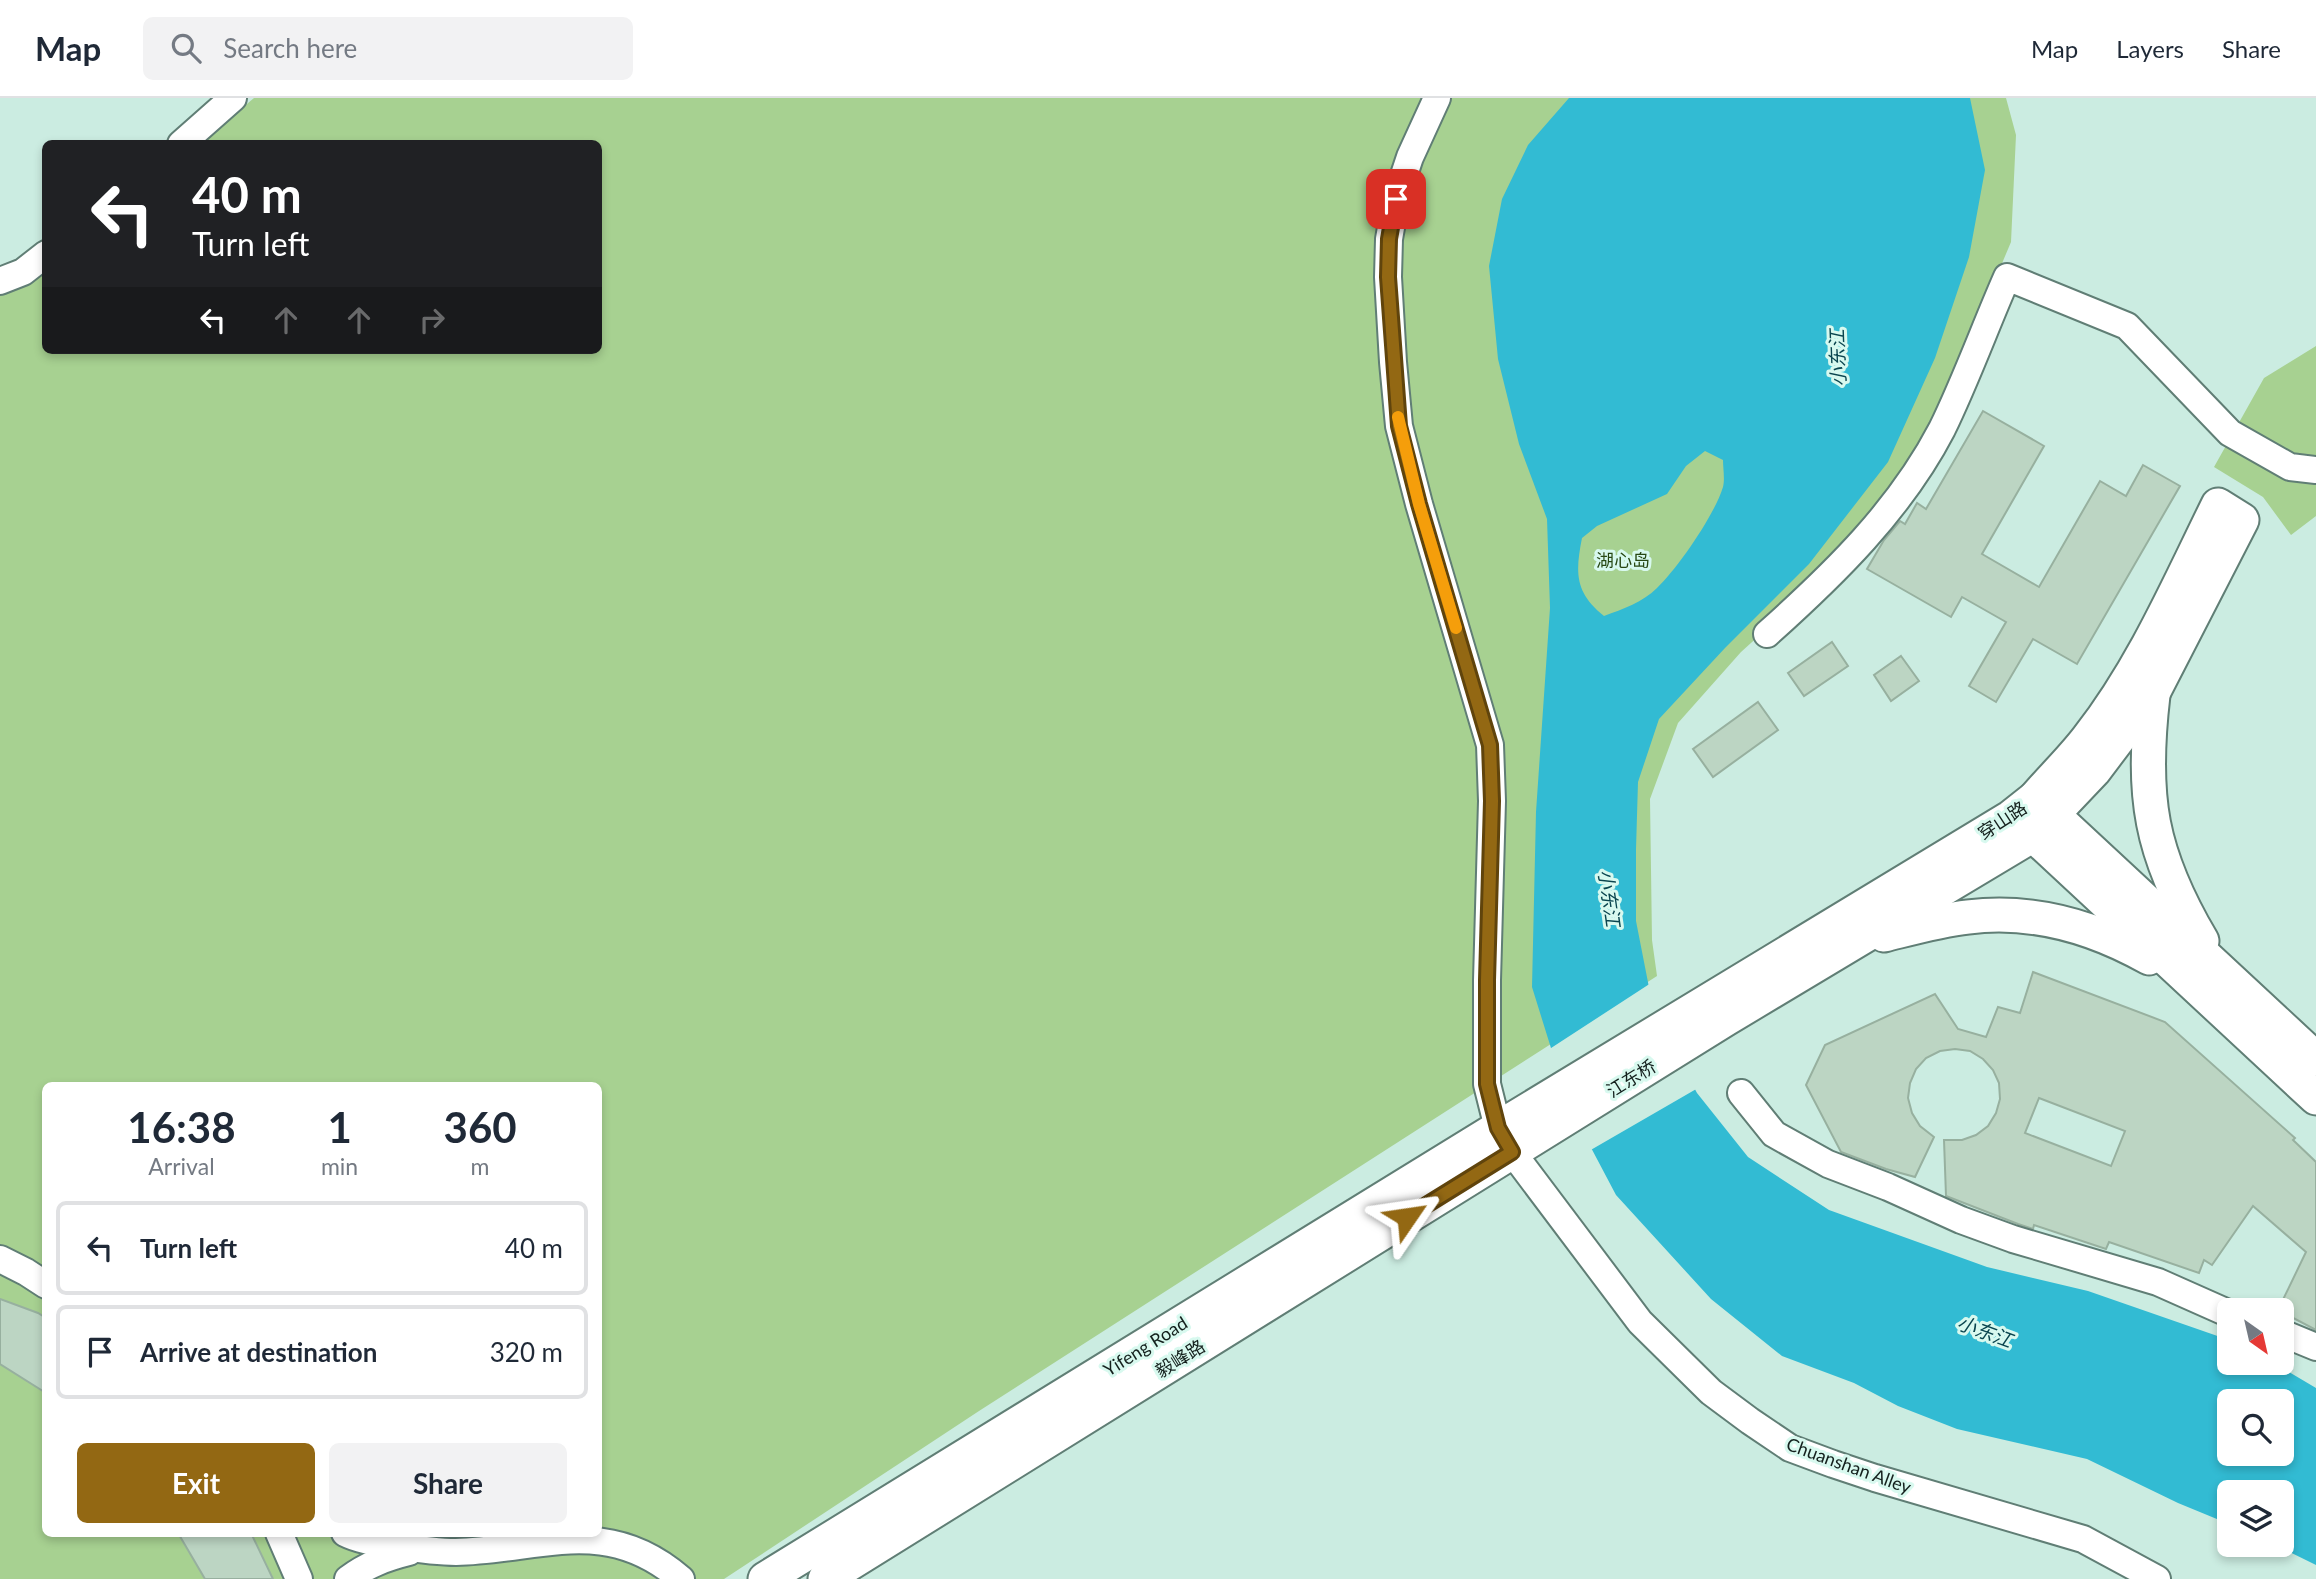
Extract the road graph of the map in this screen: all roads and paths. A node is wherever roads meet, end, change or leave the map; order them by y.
1 (233, 98) edge
2 (1437, 98) edge
3 (186, 140) edge
4 (42, 257) edge
5 (0, 281) edge
6 (2316, 470) edge
7 (1767, 634) dead end
8 (2153, 693) junction
9 (2033, 817) junction
10 (1852, 942) junction
11 (2206, 977) junction
12 (1720, 1008) junction
13 (2316, 1059) edge
14 (1741, 1093) dead end
15 (2316, 1098) edge
16 (1518, 1133) junction
17 (0, 1259) edge
18 (42, 1282) edge
19 (2217, 1308) edge
20 (2294, 1338) edge
21 (2316, 1347) edge
22 (281, 1537) edge
23 (354, 1537) edge
24 (417, 1549) junction
25 (299, 1579) edge
26 (348, 1579) edge
27 (681, 1579) edge
28 (765, 1579) edge
29 (825, 1579) edge
30 (2157, 1579) edge

1 - 3 street
2 - 16 street
4 - 5 street
6 - 7 street
8 - 9 main road
8 - 9 main road
8 - 11 main road
9 - 10 main road, 穿山路
9 - 11 main road, 穿山路
9 - 12 main road, 穿山路
10 - 11 main road
10 - 12 main road, 穿山路
11 - 13 main road, 穿山路
11 - 15 main road, 穿山路
12 - 16 main road, 江东桥
14 - 19 street
16 - 28 main road, Yifeng Road
16 - 29 main road, 毅峰路
16 - 30 street, Chuanshan Alley
17 - 18 street
20 - 21 street
22 - 25 street
23 - 24 street
24 - 26 street
24 - 27 street

